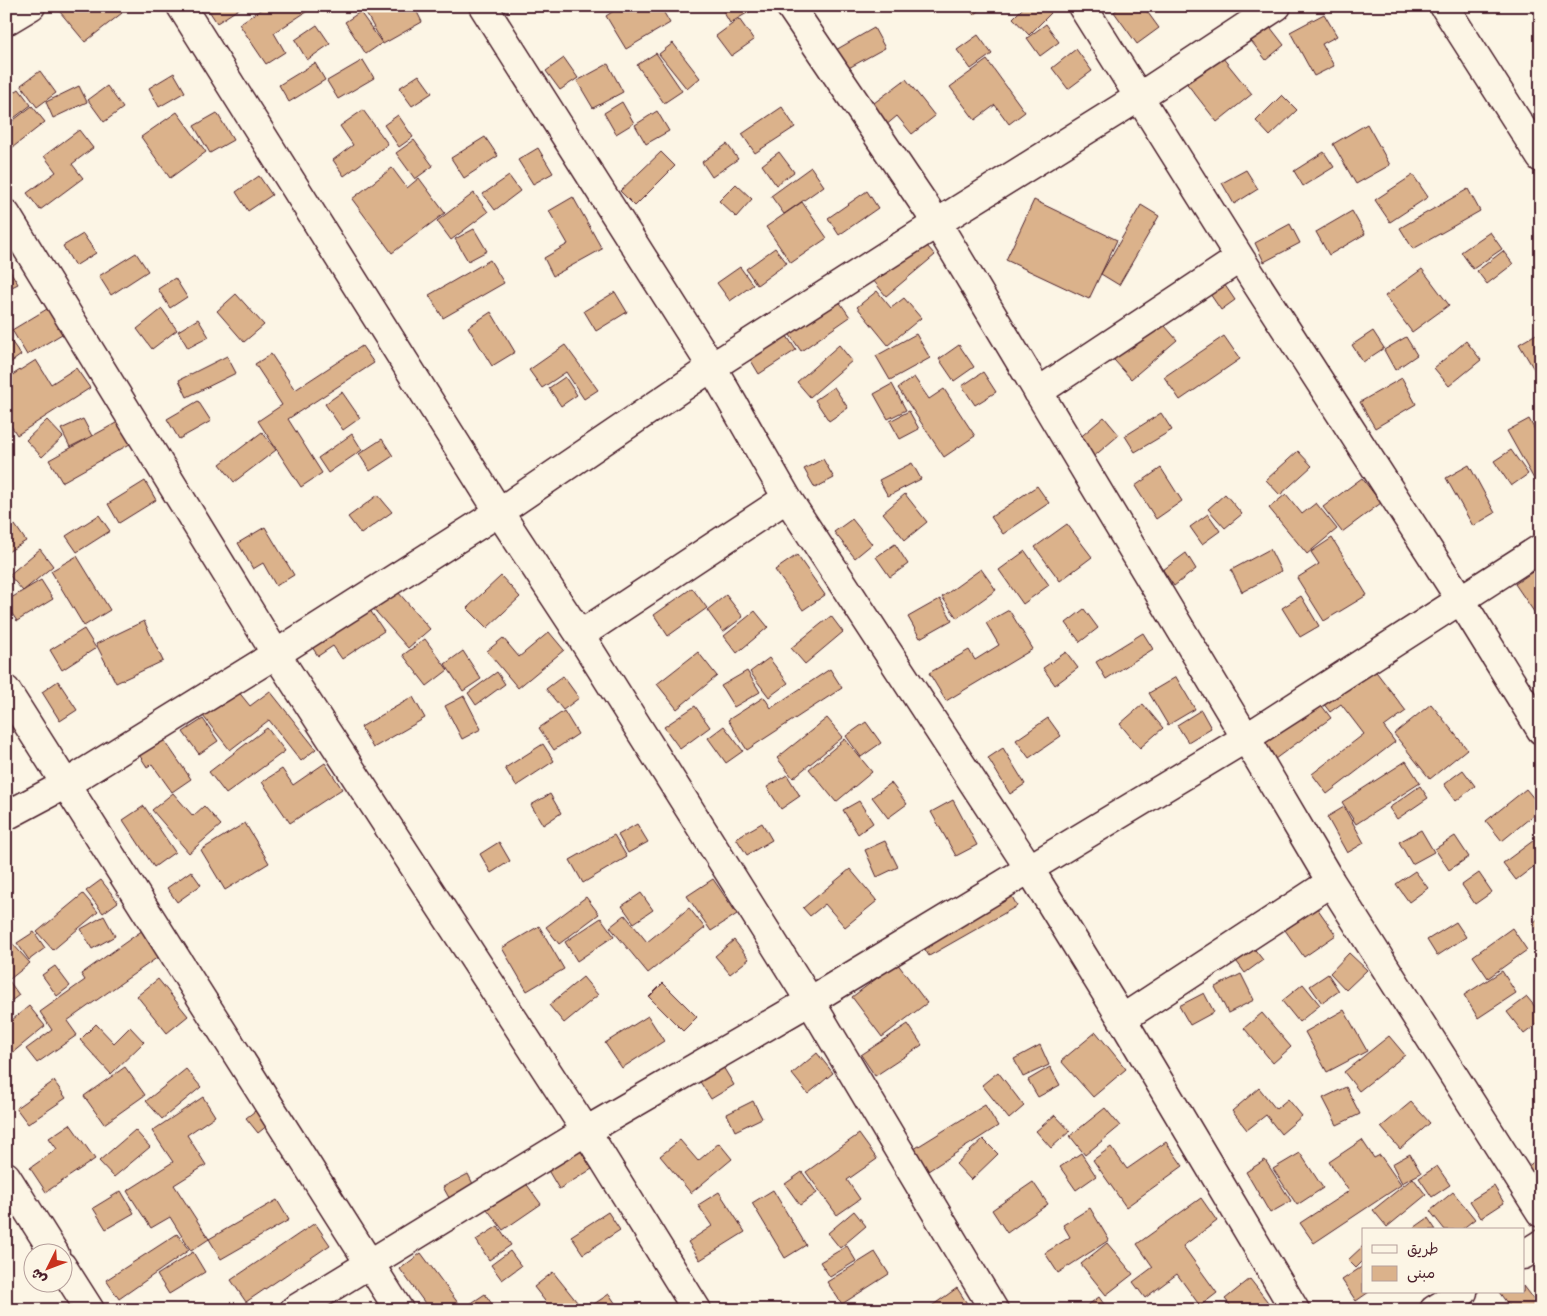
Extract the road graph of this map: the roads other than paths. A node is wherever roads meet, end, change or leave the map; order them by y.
1 (31, 6) edge
2 (181, 6) edge
3 (483, 6) edge
4 (790, 6) edge
5 (1082, 6) edge
6 (1277, 6) edge
7 (1444, 6) edge
8 (6, 20) edge
9 (1139, 97) junction
10 (1541, 158) edge
11 (6, 214) edge
12 (937, 223) junction
13 (1240, 258) junction
14 (712, 367) junction
15 (1038, 392) junction
16 (787, 498) junction
17 (499, 512) junction
18 (1541, 548) edge
19 (1460, 599) junction
20 (580, 635) junction
21 (276, 654) junction
22 (6, 690) edge
23 (1541, 730) edge
24 (1246, 738) junction
25 (66, 784) junction
26 (6, 816) edge
27 (1029, 868) junction
28 (1331, 882) junction
29 (810, 1001) junction
30 (1122, 1020) junction
31 (586, 1131) junction
32 (6, 1176) edge
33 (1541, 1213) edge
34 (49, 1244) edge
35 (1541, 1244) edge
36 (1524, 1254) edge
37 (370, 1263) junction
38 (72, 1282) edge
39 (1460, 1294) edge
40 (90, 1310) edge
41 (294, 1310) edge
42 (399, 1310) edge
43 (697, 1310) edge
44 (994, 1310) edge
45 (1295, 1310) edge
46 (1434, 1310) edge

1 - 8 street
2 - 17 street
3 - 14 street
4 - 12 street
5 - 9 street
6 - 9 street
7 - 10 street
9 - 12 street
9 - 13 street
11 - 21 street
12 - 14 street
12 - 15 street
13 - 15 street
13 - 19 street
14 - 16 street
14 - 17 street
15 - 24 street
16 - 20 street
16 - 27 street
17 - 20 street
17 - 21 street
18 - 19 street
19 - 23 street
19 - 24 street
20 - 29 street
21 - 25 street
21 - 31 street
22 - 25 street
24 - 27 street
24 - 28 street
25 - 26 street
25 - 37 street
27 - 29 street
27 - 30 street
28 - 30 street
28 - 33 street
29 - 31 street
29 - 44 street
30 - 45 street
31 - 37 street
31 - 43 street
32 - 34 street
35 - 36 street
37 - 41 street
37 - 42 street
38 - 40 street
39 - 46 street

